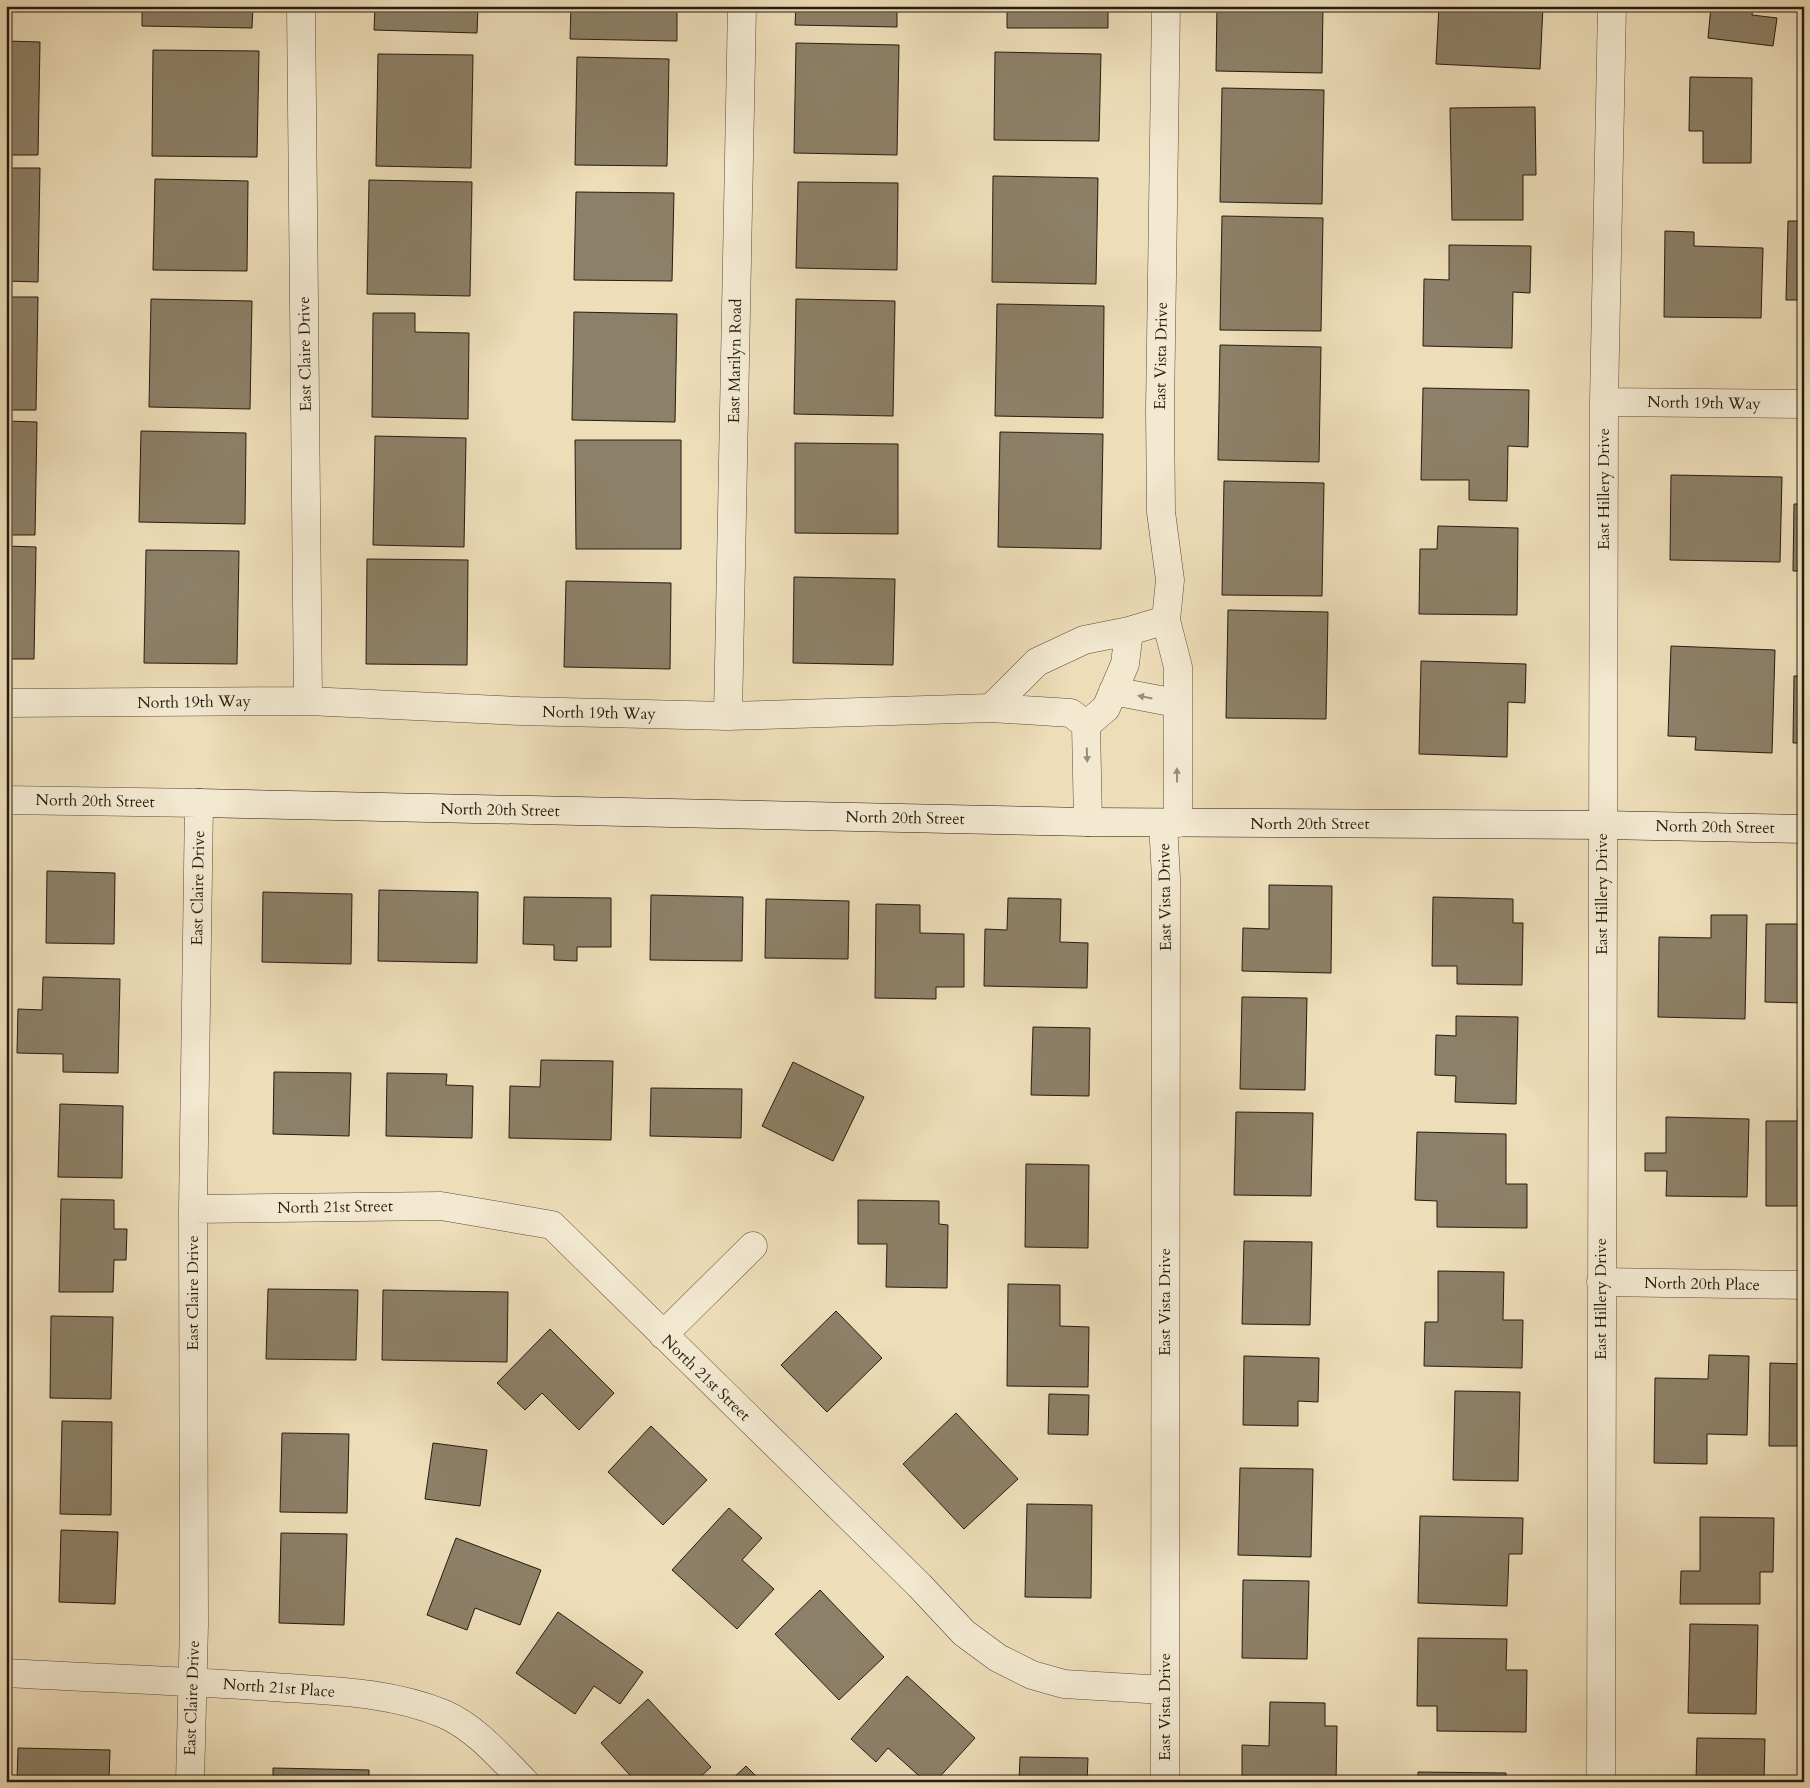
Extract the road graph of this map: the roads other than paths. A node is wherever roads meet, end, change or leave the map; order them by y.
1 (301, 6) edge
2 (742, 6) edge
3 (1166, 6) edge
4 (1612, 6) edge
5 (1604, 402) junction
6 (1804, 404) edge
7 (1166, 620) junction
8 (1129, 631) junction
9 (1113, 691) junction
10 (308, 701) junction
11 (6, 703) edge
12 (1176, 703) junction
13 (991, 708) junction
14 (728, 716) junction
15 (1086, 725) junction
16 (6, 800) edge
17 (199, 803) junction
18 (1088, 822) junction
19 (1170, 823) junction
20 (1602, 825) junction
21 (1804, 829) edge
22 (193, 1209) junction
23 (753, 1246) dead end
24 (1601, 1282) junction
25 (1804, 1285) edge
26 (663, 1335) junction
27 (6, 1673) edge
28 (192, 1683) junction
29 (1164, 1690) junction
30 (190, 1782) edge
31 (525, 1782) edge
32 (1165, 1782) edge
33 (1601, 1782) edge

1 - 10 street, East Claire Drive
2 - 14 street, East Marilyn Road
3 - 7 street, East Vista Drive
4 - 5 street, East Hillery Drive
5 - 6 street, North 19th Way
5 - 20 street, East Hillery Drive
7 - 8 street
7 - 12 street, East Vista Drive
8 - 9 street
8 - 13 street
12 -> 9 street
9 - 15 street
10 - 11 street, North 19th Way
10 - 14 street, North 19th Way
19 -> 12 street, East Vista Drive
13 - 14 street, North 19th Way
13 - 15 street
15 -> 18 street
16 - 17 street, North 20th Street
17 - 18 street, North 20th Street
17 - 22 street, East Claire Drive
18 - 19 street, North 20th Street
19 - 20 street, North 20th Street
19 - 29 street, East Vista Drive
20 - 21 street, North 20th Street
20 - 24 street, East Hillery Drive
22 - 26 street, North 21st Street
22 - 28 street, East Claire Drive
23 - 26 street
24 - 25 street, North 20th Place
24 - 33 street, East Hillery Drive
26 - 29 street, North 21st Street
27 - 28 street, North 21st Place
28 - 30 street, East Claire Drive
28 - 31 street, North 21st Place
29 - 32 street, East Vista Drive

